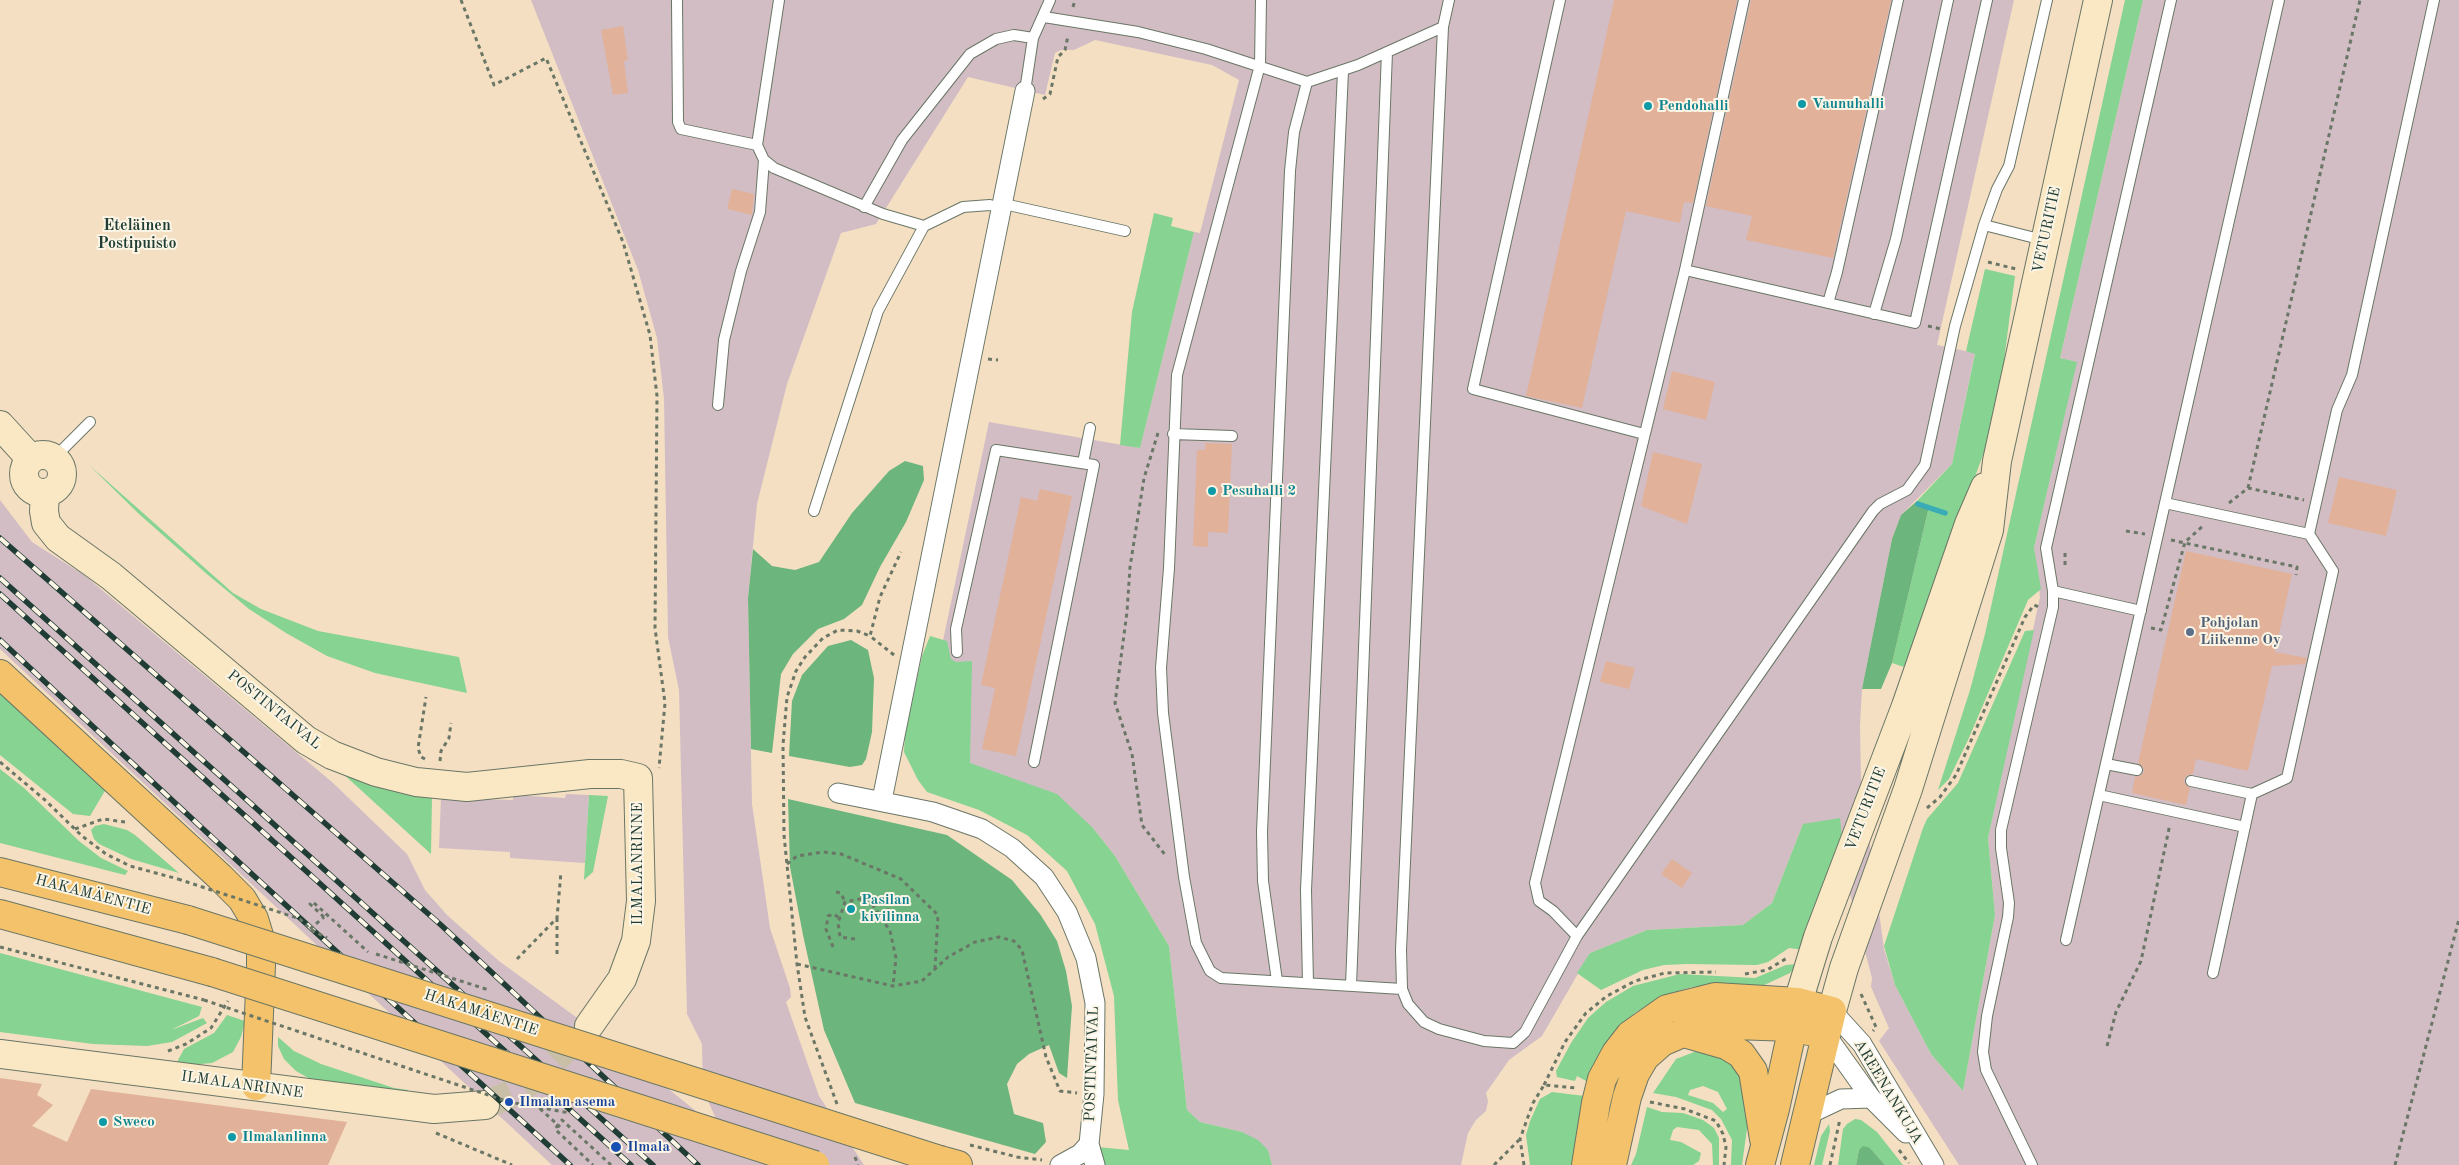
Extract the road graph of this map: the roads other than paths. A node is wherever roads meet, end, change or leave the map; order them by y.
1 (677, 0) edge
2 (779, 0) edge
3 (1050, 0) edge
4 (1261, 0) edge
5 (1449, 0) edge
6 (1560, 0) edge
7 (1744, 0) edge
8 (1898, 0) edge
9 (1948, 0) edge
10 (1987, 0) edge
11 (2047, 0) edge
12 (2098, 0) edge
13 (2172, 0) edge
14 (2279, 0) edge
15 (2434, 0) edge
16 (1044, 17) junction
17 (1443, 27) junction
18 (1033, 38) junction
19 (1387, 52) junction
20 (1260, 65) junction
21 (1342, 71) junction
22 (1307, 82) junction
23 (1025, 91) joint
24 (757, 145) junction
25 (764, 160) junction
26 (1003, 206) junction
27 (864, 207) junction
28 (1984, 225) junction
29 (924, 226) junction
30 (1125, 231) dead end
31 (2044, 240) junction
32 (1685, 270) junction
33 (1828, 303) junction
34 (1874, 314) junction
35 (718, 405) dead end
36 (90, 422) dead end
37 (0, 425) edge
38 (1090, 428) dead end
39 (1173, 434) junction
40 (1644, 434) junction
41 (1232, 436) dead end
42 (44, 459) junction
43 (1997, 461) junction
44 (1083, 463) junction
45 (2166, 502) junction
46 (814, 511) dead end
47 (2310, 534) junction
48 (2053, 591) junction
49 (2141, 611) junction
50 (957, 652) dead end
51 (0, 674) edge
52 (1034, 762) dead end
53 (2106, 764) junction
54 (2137, 770) dead end
55 (648, 774) joint
56 (2191, 781) dead end
57 (838, 793) dead end
58 (2252, 794) junction
59 (2099, 795) junction
60 (882, 800) junction
61 (2245, 827) junction
62 (0, 862) edge
63 (0, 872) edge
64 (27, 878) junction
65 (0, 914) edge
66 (1578, 936) junction
67 (2066, 940) dead end
68 (2213, 973) dead end
69 (1277, 981) junction
70 (1308, 983) junction
71 (1350, 986) junction
72 (1402, 989) junction
73 (1795, 1014) junction
74 (1829, 1023) junction
75 (589, 1026) tunnel mouth
76 (1684, 1032) junction
77 (0, 1054) edge
78 (256, 1086) junction
79 (1871, 1098) junction
80 (485, 1105) tunnel mouth
81 (1805, 1116) junction
82 (1089, 1144) junction
83 (1762, 1153) edge
84 (954, 1156) edge
85 (1928, 1158) edge
86 (1064, 1163) edge
87 (815, 1165) edge
88 (1095, 1165) edge
89 (1586, 1165) edge
90 (1612, 1165) edge
91 (1795, 1165) edge
92 (2032, 1165) edge

1 - 24 lane
2 - 24 lane
3 - 16 lane
4 - 20 lane
5 - 17 lane
6 - 40 lane
7 - 32 lane
8 - 33 lane
9 - 34 lane
10 - 34 lane
11 - 28 lane
12 - 31 main road, VETURITIE
13 - 48 lane
14 - 45 lane
15 - 47 lane
16 - 18 lane
16 - 20 lane
17 - 19 lane
17 - 72 lane
18 - 23 lane
18 - 27 lane
19 - 21 lane
19 - 71 lane
20 - 22 lane
20 - 39 lane
21 - 22 lane
21 - 70 lane
22 - 69 lane
23 - 26 street
24 - 25 lane
25 - 27 lane
25 - 35 lane
26 - 29 lane
26 - 30 lane
26 - 60 street
27 - 29 lane
28 - 31 lane
28 - 66 lane
29 - 46 lane
31 - 43 main road, VETURITIE
32 - 33 lane
32 - 40 lane
33 - 34 lane
36 - 42 lane
37 - 42 main road
38 - 44 lane
39 - 41 lane
39 - 69 lane
40 - 66 lane
42 - 55 main road, POSTINTAIVAL
43 - 73 main road, VETURITIE
43 - 74 main road, VETURITIE
44 - 50 lane
44 - 52 lane
45 - 47 lane
45 - 49 lane
47 - 58 lane
48 - 49 lane
48 - 92 lane
49 - 53 lane
51 - 78 main road
53 - 54 lane
53 - 59 lane
55 - 75 main road, ILMALANRINNE
56 - 58 lane
57 - 60 street, POSTINTAIVAL
58 - 61 lane
59 - 61 lane
59 - 67 lane
60 - 82 street, POSTINTAIVAL
61 - 68 lane
62 - 64 main road
63 - 64 main road, HAKAMÄENTIE
64 - 84 main road, HAKAMÄENTIE, bridge
65 - 87 main road, bridge
66 - 72 lane
69 - 70 lane
70 - 71 lane
71 - 72 lane
73 - 74 main road
73 - 76 main road
73 - 83 main road, VETURITIE
73 - 89 main road
74 - 79 street, AREENANKUJA
74 - 81 main road, VETURITIE
74 - 85 street, AREENANKUJA
76 - 83 main road
76 - 90 main road
77 - 78 main road, ILMALANRINNE
78 - 80 main road, ILMALANRINNE
79 - 81 street, AREENANKUJA
79 - 85 street, AREENANKUJA
81 - 91 main road, VETURITIE
82 - 86 street
82 - 88 street

